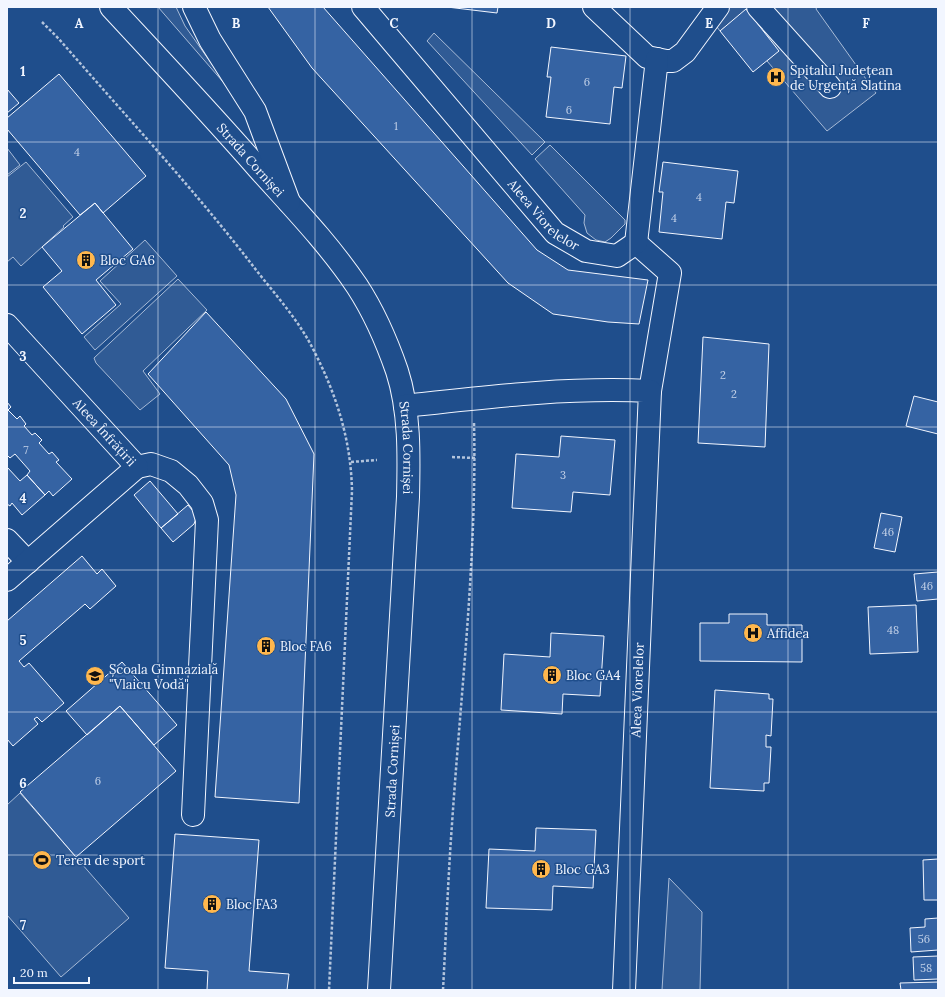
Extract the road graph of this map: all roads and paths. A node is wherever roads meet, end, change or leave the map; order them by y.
1 (110, 7) edge
2 (194, 7) edge
3 (363, 7) edge
4 (594, 7) edge
5 (718, 7) edge
6 (758, 7) edge
7 (42, 22) dead end
8 (658, 59) junction
9 (830, 87) dead end
10 (289, 202) junction
11 (636, 243) junction
12 (7, 325) edge
13 (650, 391) junction
14 (472, 398) junction
15 (405, 406) junction
16 (452, 457) dead end
17 (475, 458) junction
18 (377, 460) dead end
19 (351, 462) junction
20 (137, 467) junction
21 (7, 540) edge
22 (28, 562) junction
23 (7, 580) edge
24 (193, 815) dead end
25 (329, 990) edge
26 (379, 990) edge
27 (443, 990) edge
28 (624, 990) edge

1 - 10 street, Strada Cornișei
2 - 10 street
3 - 11 street, Aleea Viorelelor
4 - 8 street
5 - 8 street
6 - 9 street
7 - 19 path
8 - 11 street
10 - 15 street, Strada Cornișei
11 - 13 street, Aleea Viorelelor
12 - 20 street, Aleea Înfrățirii
13 - 14 street
13 - 28 street, Aleea Viorelelor
14 - 15 street
14 - 17 path
15 - 26 street, Strada Cornișei
16 - 17 path
17 - 27 path
18 - 19 path
19 - 25 path
20 - 22 street, Aleea Înfrățirii
20 - 24 street
21 - 22 street
22 - 23 street, Aleea Înfrățirii

